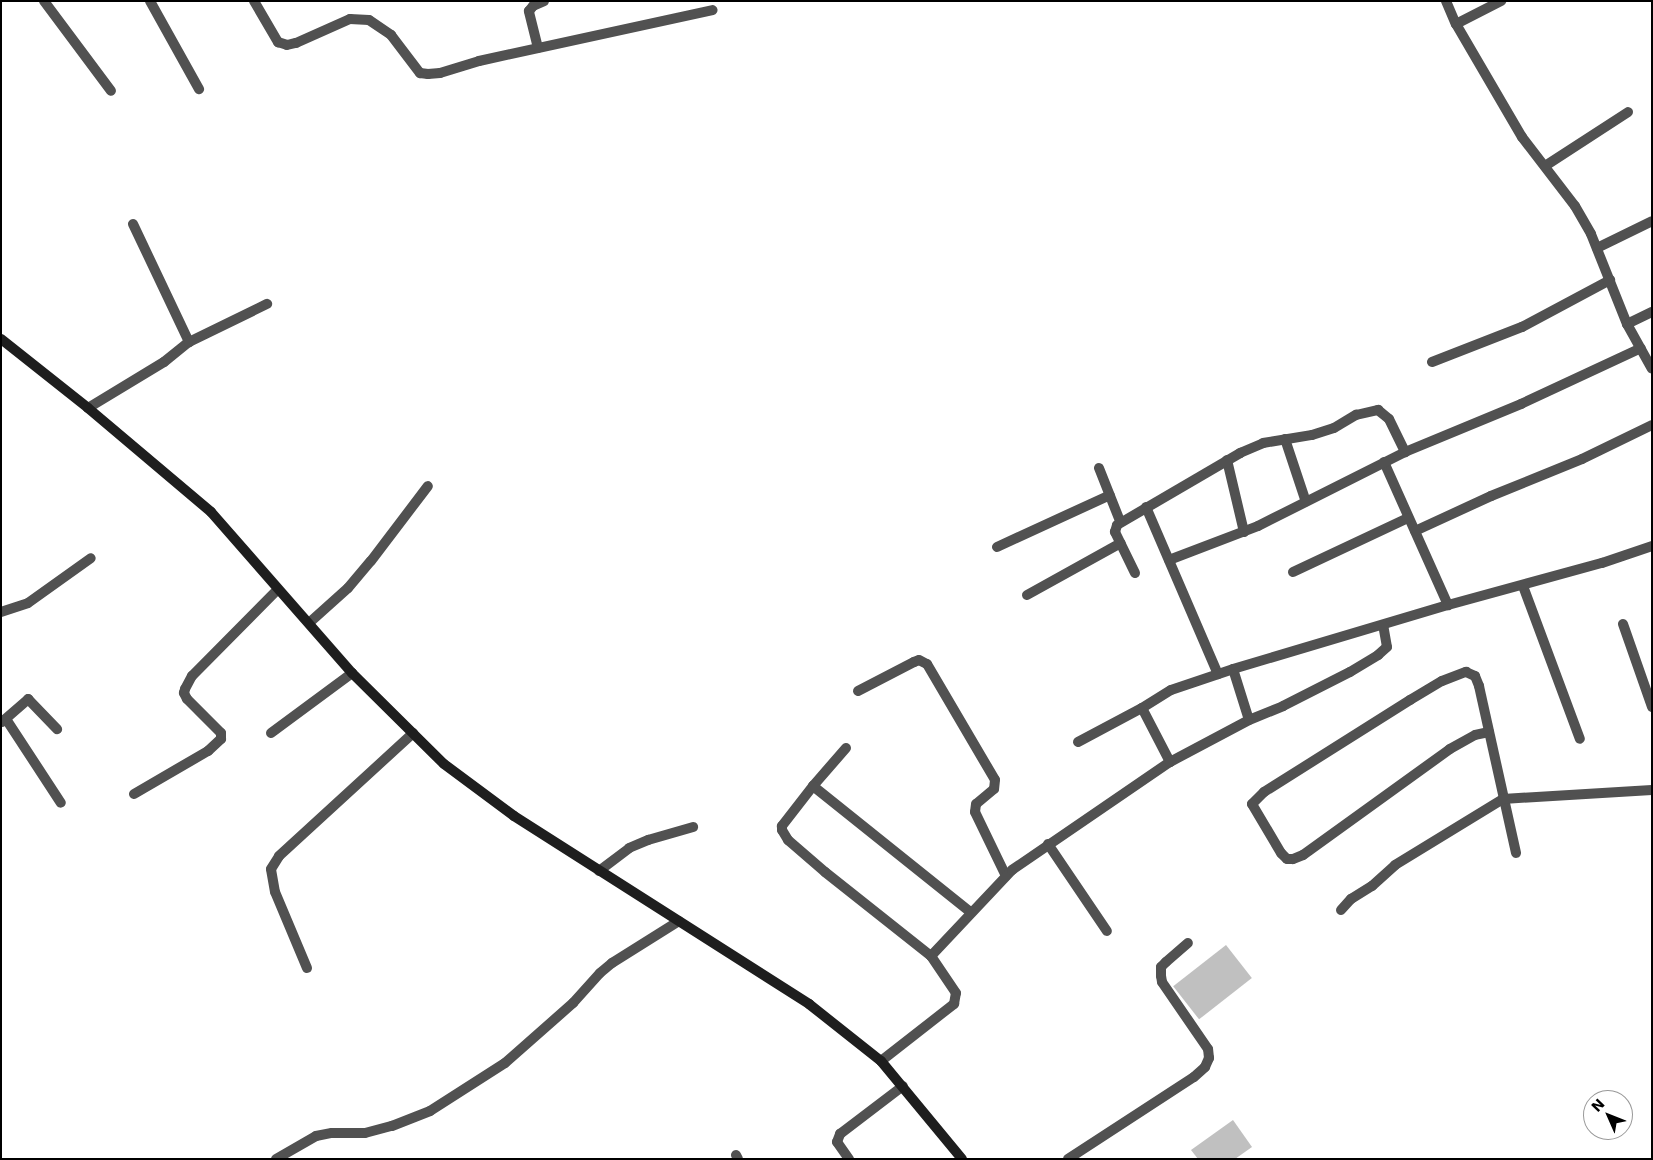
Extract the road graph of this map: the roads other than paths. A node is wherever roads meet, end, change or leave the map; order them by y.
1 (44, 1) edge
2 (150, 1) edge
3 (254, 1) edge
4 (544, 1) edge
5 (1446, 1) edge
6 (1501, 1) edge
7 (712, 10) dead end
8 (1456, 24) junction
9 (538, 48) junction
10 (199, 89) dead end
11 (111, 92) dead end
12 (1628, 112) dead end
13 (1545, 166) junction
14 (1652, 221) edge
15 (133, 224) dead end
16 (1597, 248) junction
17 (1610, 280) junction
18 (267, 304) dead end
19 (1652, 312) edge
20 (1627, 324) junction
21 (1, 339) edge
22 (189, 342) junction
23 (1641, 348) junction
24 (1432, 362) dead end
25 (1652, 369) edge
26 (88, 408) junction
27 (1652, 425) edge
28 (1285, 438) junction
29 (1405, 452) junction
30 (1227, 460) junction
31 (1384, 462) junction
32 (1100, 468) dead end
33 (428, 486) dead end
34 (1110, 496) junction
35 (1306, 502) junction
36 (1146, 507) junction
37 (1408, 518) junction
38 (1120, 522) junction
39 (1415, 531) junction
40 (1244, 532) junction
41 (1121, 543) junction
42 (1652, 546) edge
43 (997, 547) dead end
44 (90, 558) dead end
45 (1169, 560) junction
46 (1293, 572) dead end
47 (1135, 573) dead end
48 (1523, 586) junction
49 (277, 590) junction
50 (1027, 595) dead end
51 (1448, 605) junction
52 (1, 612) edge
53 (309, 623) junction
54 (1623, 624) dead end
55 (1383, 625) junction
56 (1233, 669) junction
57 (352, 672) junction
58 (1218, 674) junction
59 (858, 691) dead end
60 (1652, 707) edge
61 (1142, 708) junction
62 (1249, 720) junction
63 (4, 721) edge
64 (56, 729) dead end
65 (1489, 732) junction
66 (271, 733) dead end
67 (413, 733) junction
68 (1580, 740) dead end
69 (1078, 742) dead end
70 (846, 748) dead end
71 (1170, 762) junction
72 (813, 786) junction
73 (1652, 790) edge
74 (134, 794) dead end
75 (1503, 799) junction
76 (62, 803) dead end
77 (693, 827) dead end
78 (1048, 844) junction
79 (1516, 853) dead end
80 (599, 871) junction
81 (1006, 876) junction
82 (1341, 910) dead end
83 (970, 912) junction
84 (679, 921) junction
85 (1107, 931) dead end
86 (1188, 943) dead end
87 (931, 956) junction
88 (307, 968) dead end
89 (881, 1062) junction
90 (903, 1086) junction
91 (276, 1159) edge
92 (848, 1159) edge
93 (962, 1159) edge
94 (1068, 1159) edge

1 - 11 street
2 - 10 street
3 - 9 street
4 - 9 street
5 - 8 street
6 - 8 street
7 - 9 street
8 - 13 street
12 - 13 street
13 - 16 street
14 - 16 street
15 - 22 street
16 - 17 street
17 - 20 street
17 - 24 street
18 - 22 street
19 - 20 street
20 - 23 street
21 - 26 street
22 - 26 street
23 - 25 street
23 - 29 street
26 - 49 street
27 - 39 street
28 - 29 street
28 - 30 street
28 - 35 street
29 - 31 street
30 - 36 street
30 - 40 street
31 - 35 street
31 - 37 street
32 - 34 street
33 - 53 street
34 - 38 street
34 - 43 street
35 - 40 street
36 - 38 street
36 - 45 street
37 - 39 street
37 - 46 street
38 - 41 street
39 - 51 street
40 - 45 street
41 - 47 street
41 - 50 street
42 - 48 street
44 - 52 street
45 - 58 street
48 - 51 street
48 - 68 street
49 - 53 street
49 - 74 street
51 - 55 street
53 - 57 street
54 - 60 street
55 - 56 street
55 - 62 street
56 - 58 street
56 - 62 street
57 - 66 street
57 - 67 street
58 - 61 street
59 - 81 street
61 - 69 street
61 - 71 street
62 - 71 street
63 - 64 street
63 - 76 street
65 - 65 street
65 - 75 street
67 - 80 street
67 - 88 street
70 - 72 street
71 - 78 street
72 - 83 street
72 - 87 street
73 - 75 street
75 - 79 street
75 - 82 street
77 - 80 street
78 - 81 street
78 - 85 street
80 - 84 street
81 - 83 street
83 - 87 street
84 - 89 street
84 - 91 street
86 - 94 street
87 - 89 street
89 - 90 street
90 - 92 street
90 - 93 street

